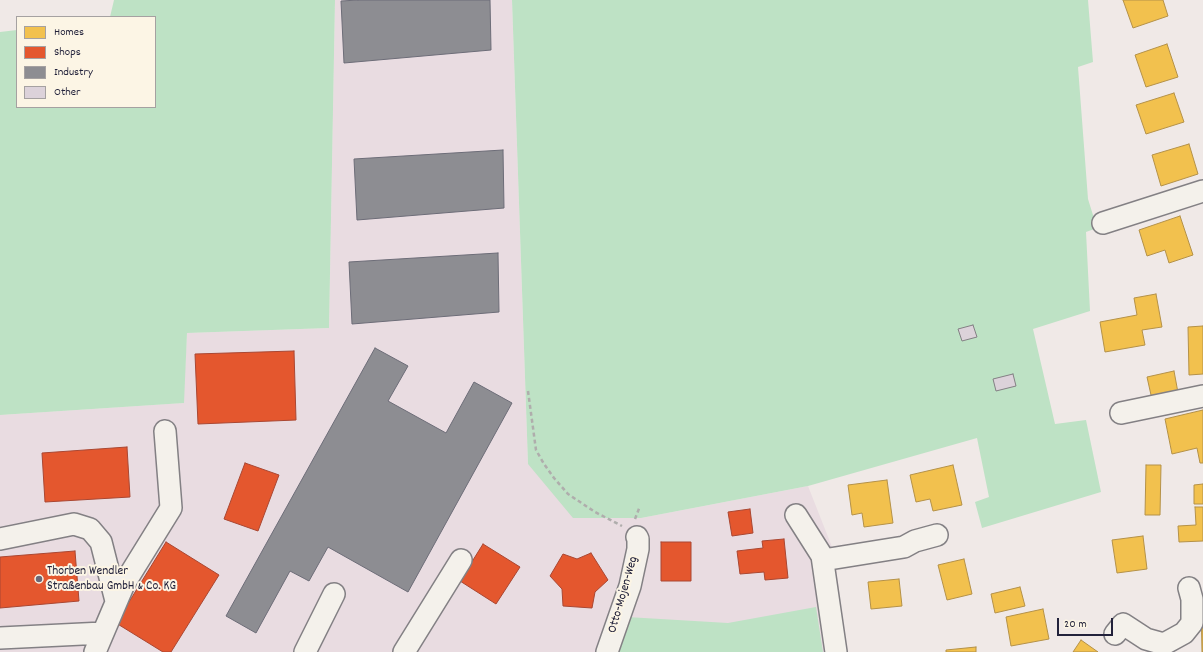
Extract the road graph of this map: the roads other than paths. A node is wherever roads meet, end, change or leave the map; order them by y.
1 (1203, 191) edge
2 (1104, 223) dead end
3 (1203, 396) edge
4 (1121, 413) dead end
5 (165, 430) dead end
6 (796, 515) dead end
7 (937, 535) dead end
8 (637, 537) road end
9 (0, 539) edge
10 (461, 560) dead end
11 (822, 560) junction
12 (1188, 589) edge
13 (334, 594) dead end
14 (116, 601) junction
15 (1116, 634) dead end
16 (0, 638) edge
17 (99, 643) edge
18 (305, 652) edge
19 (404, 652) edge
20 (607, 652) edge
21 (836, 652) edge

1 - 2 street
3 - 4 street
5 - 14 street
6 - 11 street
7 - 11 street
8 - 20 street, Otto-Mojen-Weg
9 - 14 street
10 - 19 street
11 - 21 street
12 - 15 street
13 - 18 street
14 - 17 street
16 - 17 street

